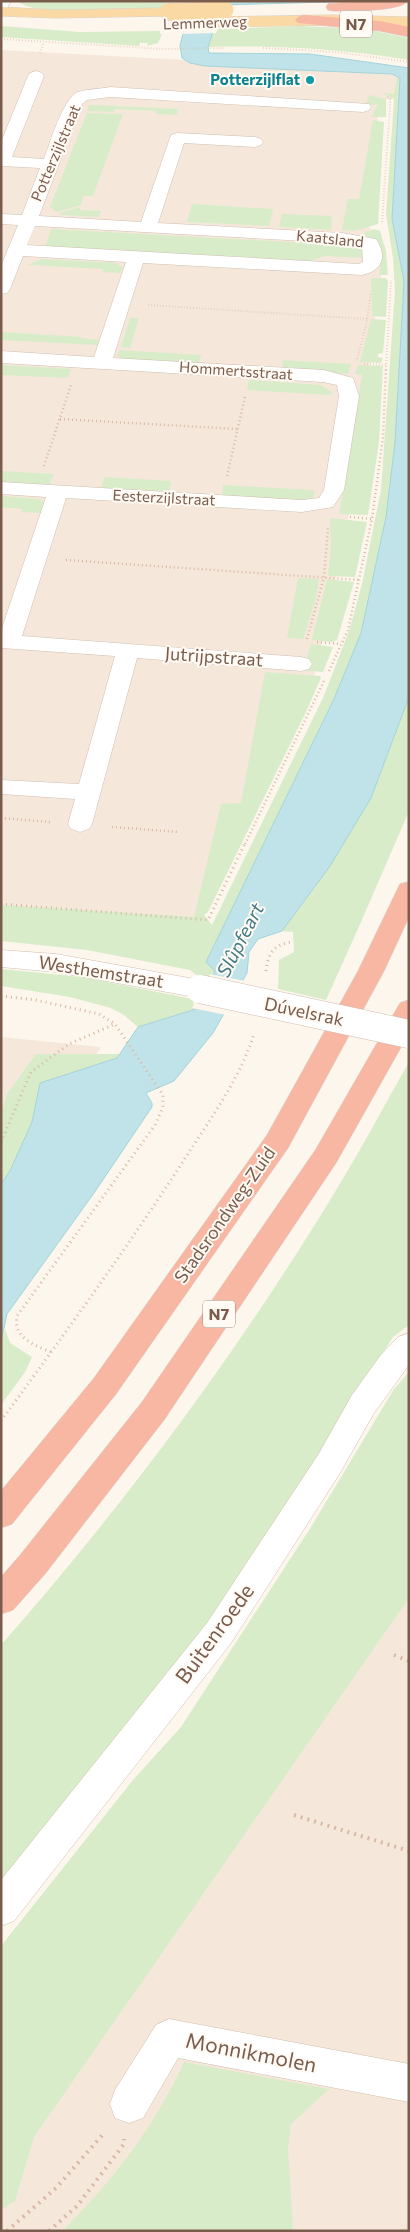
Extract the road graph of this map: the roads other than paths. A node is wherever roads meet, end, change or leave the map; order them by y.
1 (4, 1) edge
2 (401, 1) edge
3 (1, 7) edge
4 (409, 8) edge
5 (1, 11) edge
6 (301, 14) junction
7 (166, 18) junction
8 (409, 22) edge
9 (1, 23) edge
10 (409, 32) edge
11 (36, 76) dead end
12 (363, 107) road end
13 (255, 142) dead end
14 (50, 164) junction
15 (1, 219) edge
16 (28, 222) junction
17 (148, 227) junction
18 (17, 250) junction
19 (136, 257) junction
20 (1, 289) edge
21 (1, 357) edge
22 (102, 362) junction
23 (1, 488) edge
24 (58, 491) junction
25 (327, 511) joint
26 (5, 641) edge
27 (128, 651) junction
28 (301, 664) road end
29 (1, 787) edge
30 (88, 792) junction
31 (80, 824) dead end
32 (409, 890) edge
33 (1, 958) edge
34 (200, 989) joint
35 (409, 1009) edge
36 (409, 1034) edge
37 (409, 1345) edge
38 (1, 1515) edge
39 (1, 1600) edge
40 (1, 1909) edge
41 (409, 2083) edge
42 (129, 2104) road end

1 - 3 street
2 - 6 highway, N7
4 - 6 main road, Lemmerweg
5 - 7 main road, Lemmerweg
6 - 7 main road, Lemmerweg
6 - 8 main road, Lemmerweg
6 - 10 highway, N7
7 - 9 main road, Lemmerweg
11 - 14 street
12 - 14 street, Potterzijlstraat
13 - 17 street
14 - 16 street, Potterzijlstraat
15 - 16 street, Kaatsland
16 - 17 street, Kaatsland
16 - 18 street, Potterzijlstraat
17 - 19 street, Kaatsland
18 - 19 street, Kaatsland
18 - 20 street, Potterzijlstraat
19 - 22 street
21 - 22 street, Hommertsstraat
22 - 25 street, Hommertsstraat
23 - 24 street, Eesterzijlstraat
24 - 25 street, Eesterzijlstraat
24 - 26 street
26 - 27 street, Jutrijpstraat
27 - 28 street, Jutrijpstraat
27 - 30 street
29 - 30 street
30 - 31 street
32 - 38 highway, Stadsrondweg-Zuid
33 - 34 street, Westhemstraat
34 - 36 street, Dúvelsrak, bridge
35 - 39 highway, N7
37 - 40 street, Buitenroede
41 - 42 street, Monnikmolen

